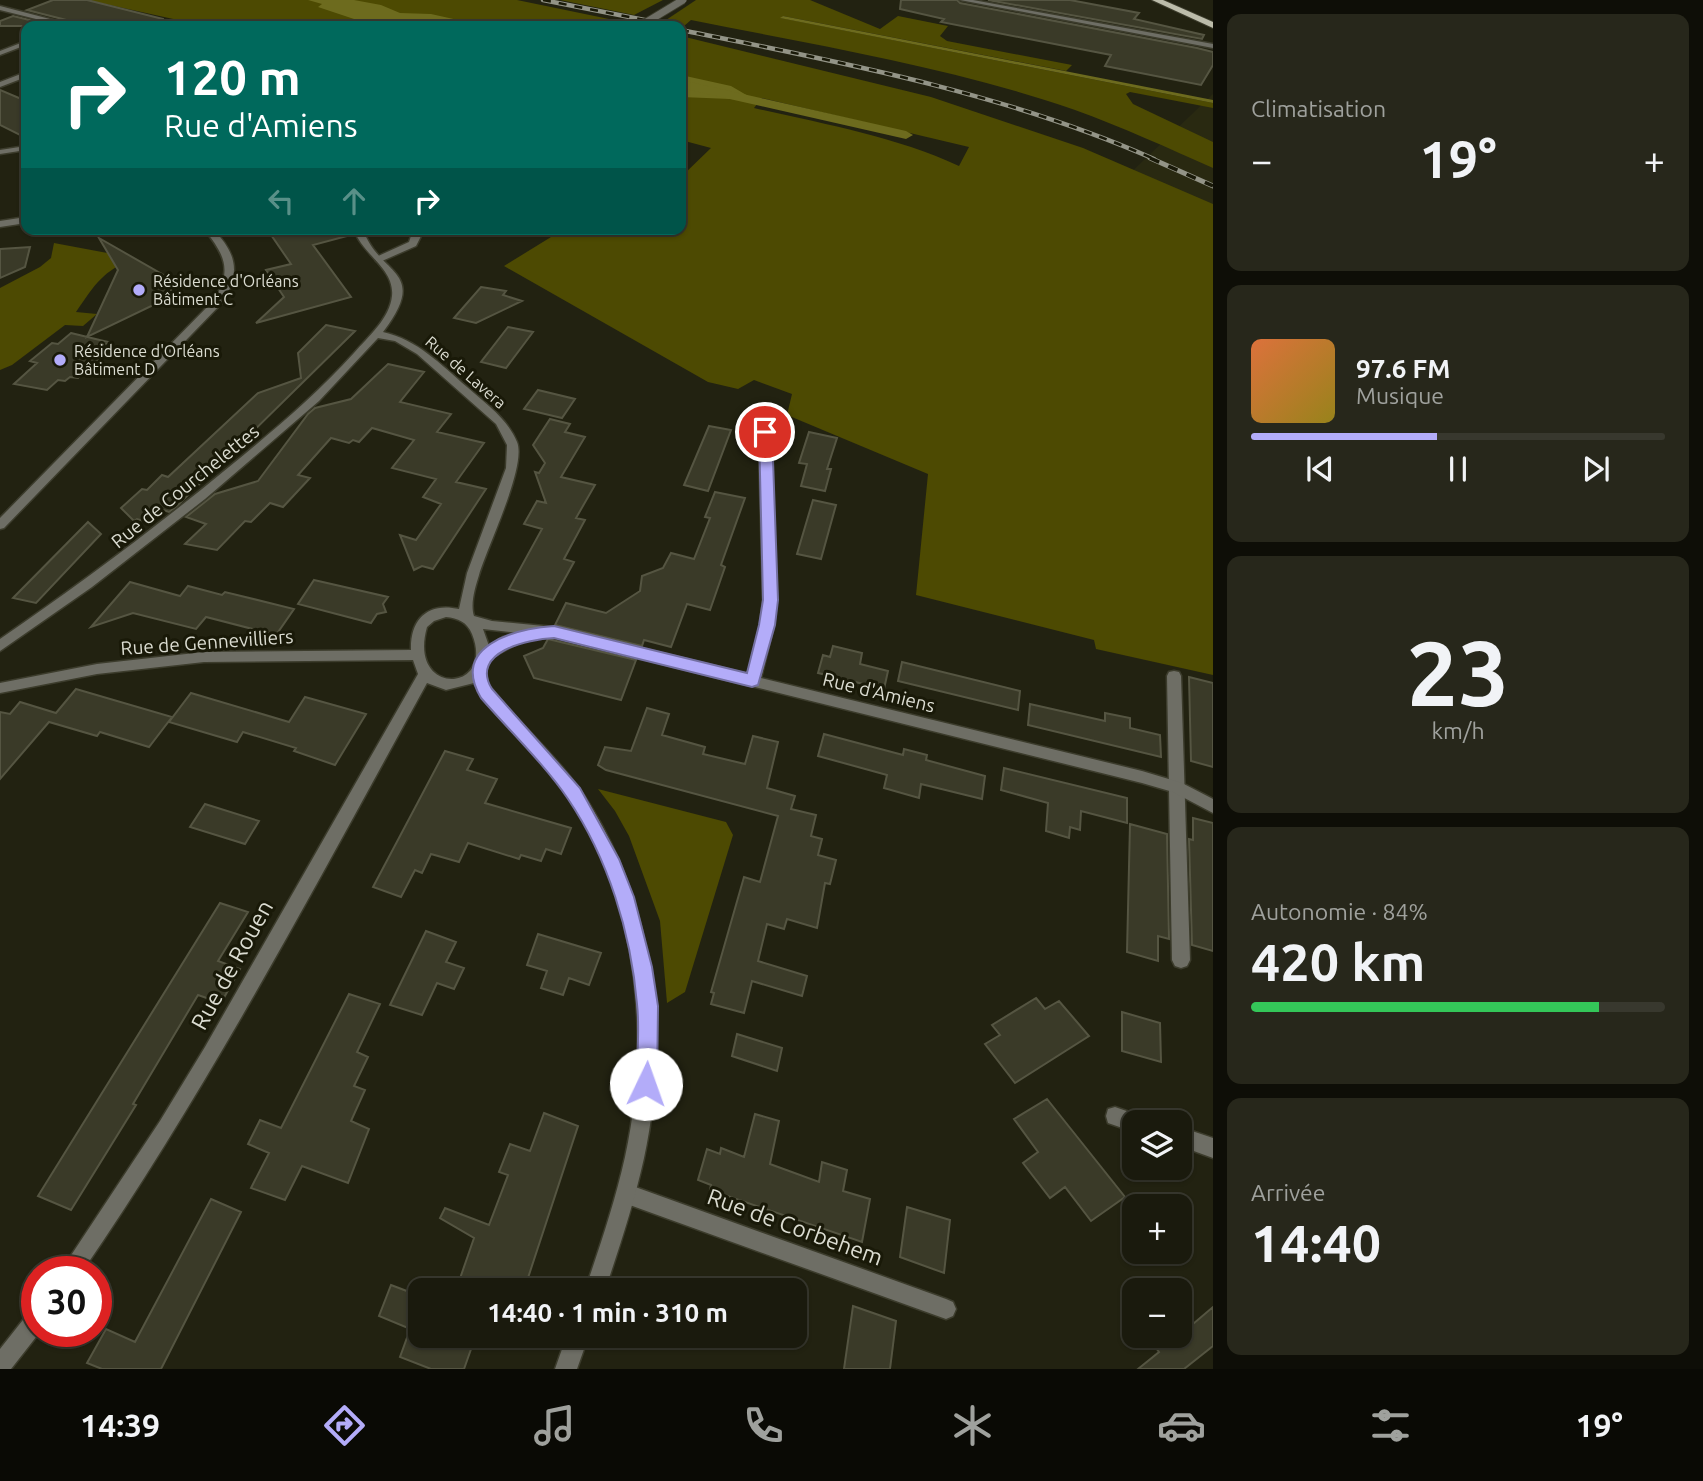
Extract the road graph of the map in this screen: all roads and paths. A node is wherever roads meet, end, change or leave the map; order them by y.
1 (683, 0) edge
2 (963, 0) edge
3 (1156, 0) edge
4 (1167, 0) edge
5 (0, 8) edge
6 (14, 11) junction
7 (0, 17) edge
8 (50, 21) edge
9 (648, 21) edge
10 (1213, 23) edge
11 (21, 45) edge
12 (1213, 46) edge
13 (0, 53) edge
14 (21, 76) edge
15 (0, 85) edge
16 (21, 149) edge
17 (0, 152) edge
18 (21, 221) edge
19 (0, 224) edge
20 (214, 235) edge
21 (360, 235) edge
22 (415, 235) edge
23 (379, 259) junction
24 (376, 334) junction
25 (763, 406) dead end
26 (0, 525) edge
27 (470, 618) junction
28 (554, 632) junction
29 (0, 646) edge
30 (418, 655) junction
31 (481, 665) junction
32 (425, 674) junction
33 (1174, 676) dead end
34 (752, 681) junction
35 (0, 688) edge
36 (1177, 787) junction
37 (1213, 806) edge
38 (1181, 960) dead end
39 (1115, 1116) dead end
40 (1122, 1119) edge
41 (1192, 1142) edge
42 (1213, 1148) edge
43 (627, 1194) junction
44 (81, 1256) edge
45 (599, 1278) edge
46 (946, 1309) dead end
47 (21, 1339) edge
48 (573, 1348) edge
49 (0, 1366) edge
50 (566, 1369) edge

1 - 9 street, bridge
2 - 12 street
3 - 10 main road
4 - 10 main road
5 - 6 street
6 - 7 street
6 - 8 street
11 - 13 street
14 - 15 street
16 - 17 street
18 - 19 street
20 - 26 street
21 - 23 street
22 - 23 street
23 - 24 street
24 - 27 street, Rue de Lavera
24 - 29 street, Rue de Courchelettes
25 - 34 street
27 - 28 street, Rue d'Amiens
27 - 30 street
27 - 31 street
28 - 31 street, Rue d'Amiens
28 - 34 street, Rue d'Amiens
30 - 32 street
30 - 35 street, Rue de Gennevilliers
31 - 32 street
31 - 43 street
32 - 44 street, Rue de Rouen
33 - 36 street
34 - 36 street, Rue d'Amiens
36 - 37 street, Rue d'Amiens
36 - 38 street
39 - 40 street
41 - 42 street
43 - 45 street
43 - 46 street, Rue de Corbehem
47 - 49 street
48 - 50 street

